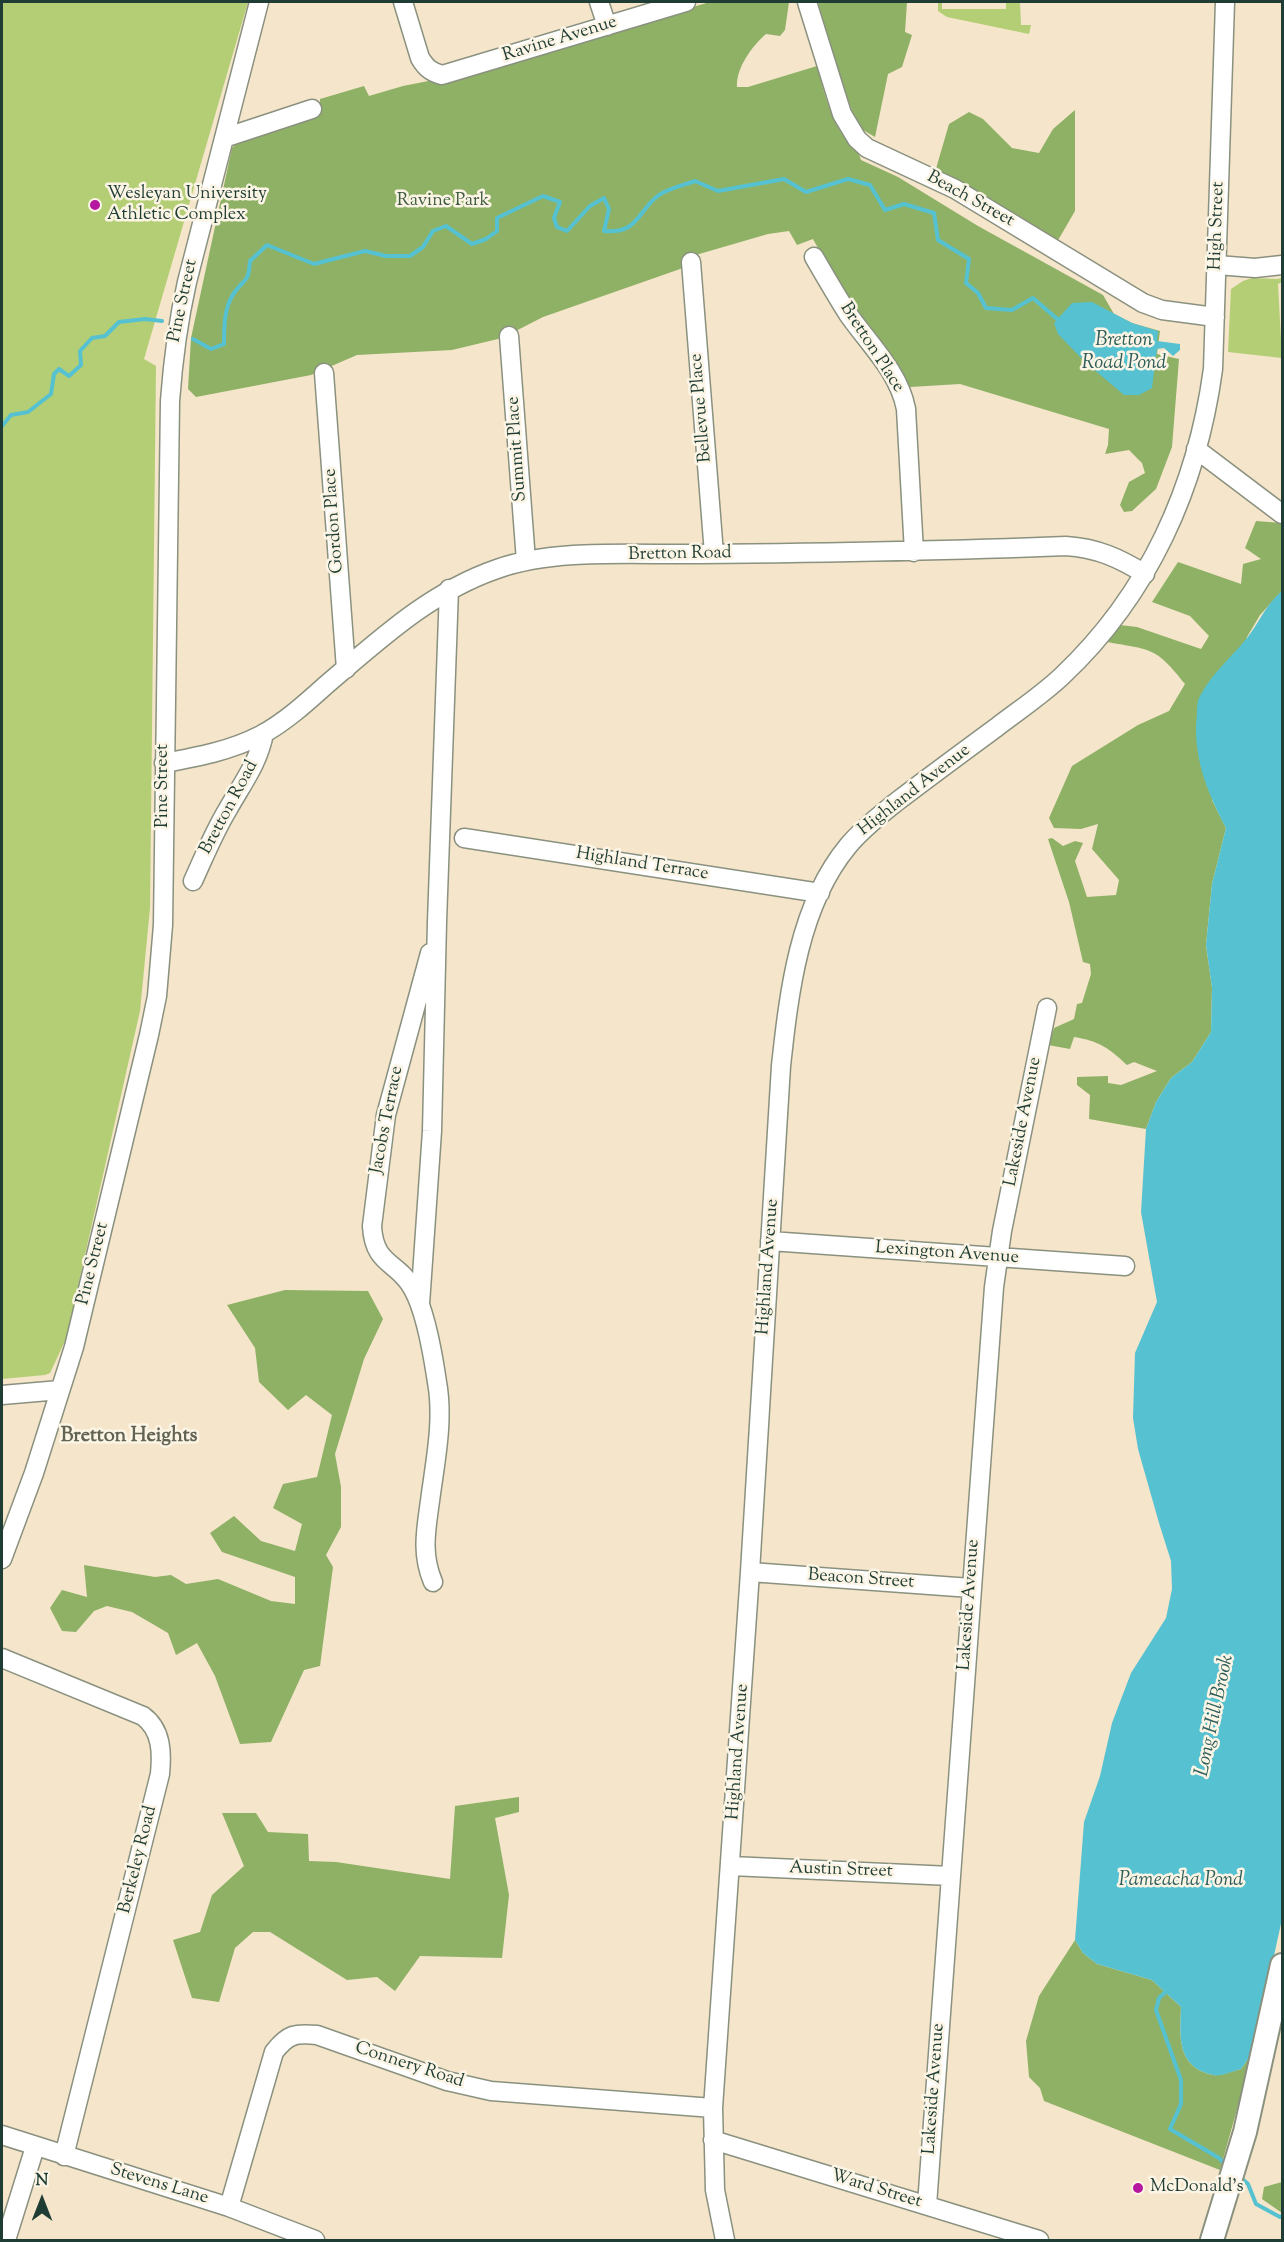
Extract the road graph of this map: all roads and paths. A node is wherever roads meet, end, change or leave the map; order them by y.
1 (259, 2) edge
2 (403, 2) edge
3 (599, 2) edge
4 (686, 2) edge
5 (807, 2) edge
6 (1225, 2) edge
7 (607, 26) junction
8 (312, 109) dead end
9 (224, 138) junction
10 (814, 257) dead end
11 (691, 262) dead end
12 (1217, 265) junction
13 (1282, 265) edge
14 (1215, 317) junction
15 (509, 336) dead end
16 (324, 374) dead end
17 (1196, 448) junction
18 (1282, 514) edge
19 (914, 552) junction
20 (714, 554) junction
21 (526, 561) junction
22 (1145, 574) junction
23 (449, 589) junction
24 (346, 669) junction
25 (264, 733) junction
26 (164, 763) junction
27 (464, 838) dead end
28 (193, 881) dead end
29 (819, 893) junction
30 (437, 922) junction
31 (1047, 1008) dead end
32 (770, 1241) junction
33 (997, 1258) junction
34 (1125, 1266) dead end
35 (420, 1304) junction
36 (60, 1390) junction
37 (2, 1395) edge
38 (2, 1559) edge
39 (750, 1572) junction
40 (433, 1582) dead end
41 (971, 1588) junction
42 (2, 1658) edge
43 (731, 1866) junction
44 (951, 1876) junction
45 (1282, 1965) edge
46 (1276, 2025) edge
47 (713, 2108) junction
48 (2, 2135) edge
49 (713, 2140) junction
50 (35, 2147) junction
51 (64, 2156) junction
52 (927, 2205) junction
53 (229, 2207) junction
54 (6, 2241) edge
55 (315, 2241) edge
56 (725, 2241) edge
57 (1040, 2241) edge
58 (1212, 2241) edge

1 - 9 street, Pine Street
2 - 7 street, Ravine Avenue
3 - 7 street
4 - 7 street, Ravine Avenue
5 - 14 street, Beach Street
6 - 12 street, High Street
8 - 9 street
9 - 26 street, Pine Street
10 - 19 street, Bretton Place
11 - 20 street, Bellevue Place
12 - 13 street
12 - 14 street, High Street
14 - 17 street, High Street
15 - 21 street, Summit Place
16 - 24 street, Gordon Place
17 - 18 street
17 - 22 street, Highland Avenue
19 - 20 street, Bretton Road
19 - 22 street, Bretton Road
20 - 21 street, Bretton Road
21 - 23 street, Bretton Road
22 - 29 street, Highland Avenue
23 - 24 street, Bretton Road
23 - 30 street, Jacobs Terrace
24 - 25 street, Bretton Road
25 - 26 street, Bretton Road
25 - 28 street, Bretton Road
26 - 36 street, Pine Street
27 - 29 street, Highland Terrace
29 - 32 street, Highland Avenue
30 - 35 street, Jacobs Terrace
30 - 35 street, Jacobs Terrace
31 - 33 street, Lakeside Avenue
32 - 33 street, Lexington Avenue
32 - 39 street, Highland Avenue
33 - 34 street, Lexington Avenue
33 - 41 street, Lakeside Avenue
35 - 40 street, Jacobs Terrace
36 - 37 street
36 - 38 street, Pine Street
39 - 41 street, Beacon Street
39 - 43 street, Highland Avenue
41 - 44 street, Lakeside Avenue
42 - 51 street, Berkeley Road
43 - 44 street, Austin Street
43 - 47 street, Highland Avenue
44 - 52 street, Lakeside Avenue
45 - 46 main road
46 - 58 main road
47 - 49 street, Highland Avenue
47 - 53 street, Connery Road
48 - 50 street, Stevens Lane
49 - 52 street, Ward Street
49 - 56 street, Highland Avenue
50 - 51 street, Stevens Lane
50 - 54 street
51 - 53 street, Stevens Lane
52 - 57 street, Ward Street
53 - 55 street, Stevens Lane

